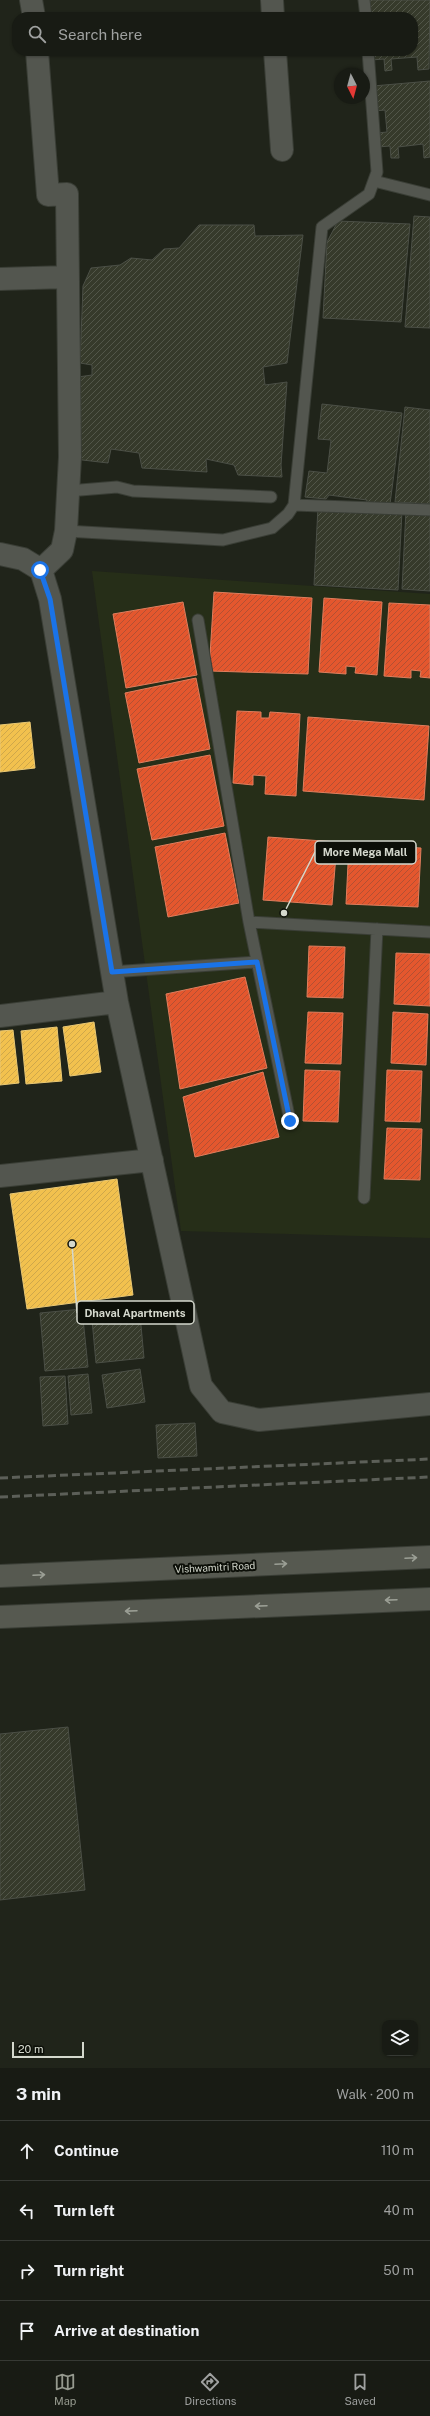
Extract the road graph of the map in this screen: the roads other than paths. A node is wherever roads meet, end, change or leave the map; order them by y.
1 (31, 0) edge
2 (272, 0) edge
3 (364, 0) edge
4 (33, 12) edge
5 (273, 12) edge
6 (365, 12) edge
7 (37, 56) edge
8 (275, 56) edge
9 (368, 56) edge
10 (282, 150) dead end
11 (374, 181) junction
12 (430, 196) edge
13 (67, 277) junction
14 (0, 278) edge
15 (68, 491) junction
16 (271, 497) dead end
17 (294, 506) junction
18 (430, 510) edge
19 (66, 531) junction
20 (0, 554) edge
21 (40, 570) junction
22 (198, 620) dead end
23 (249, 922) junction
24 (377, 929) junction
25 (430, 932) edge
26 (257, 962) junction
27 (112, 972) junction
28 (116, 1002) junction
29 (0, 1016) edge
30 (290, 1121) dead end
31 (152, 1160) junction
32 (0, 1176) edge
33 (364, 1198) dead end
34 (430, 1404) edge
35 (430, 1557) edge
36 (0, 1576) edge
37 (430, 1599) edge
38 (0, 1617) edge

1 - 4 street
2 - 5 street
3 - 6 lane
7 - 13 street
8 - 10 street
9 - 11 lane
11 - 12 lane
11 - 17 lane
13 - 14 street
13 - 15 street
15 - 16 lane
15 - 19 street
17 - 18 lane
17 - 19 lane
19 - 21 street
20 - 21 street
21 - 27 street
22 - 23 lane
23 - 24 lane
23 - 26 lane
24 - 25 lane
24 - 33 lane
26 - 27 lane
26 - 30 lane
27 - 28 street
28 - 29 street
28 - 31 street
31 - 32 street
31 - 34 street
36 -> 35 main road, Vishwamitri Road
37 -> 38 main road

